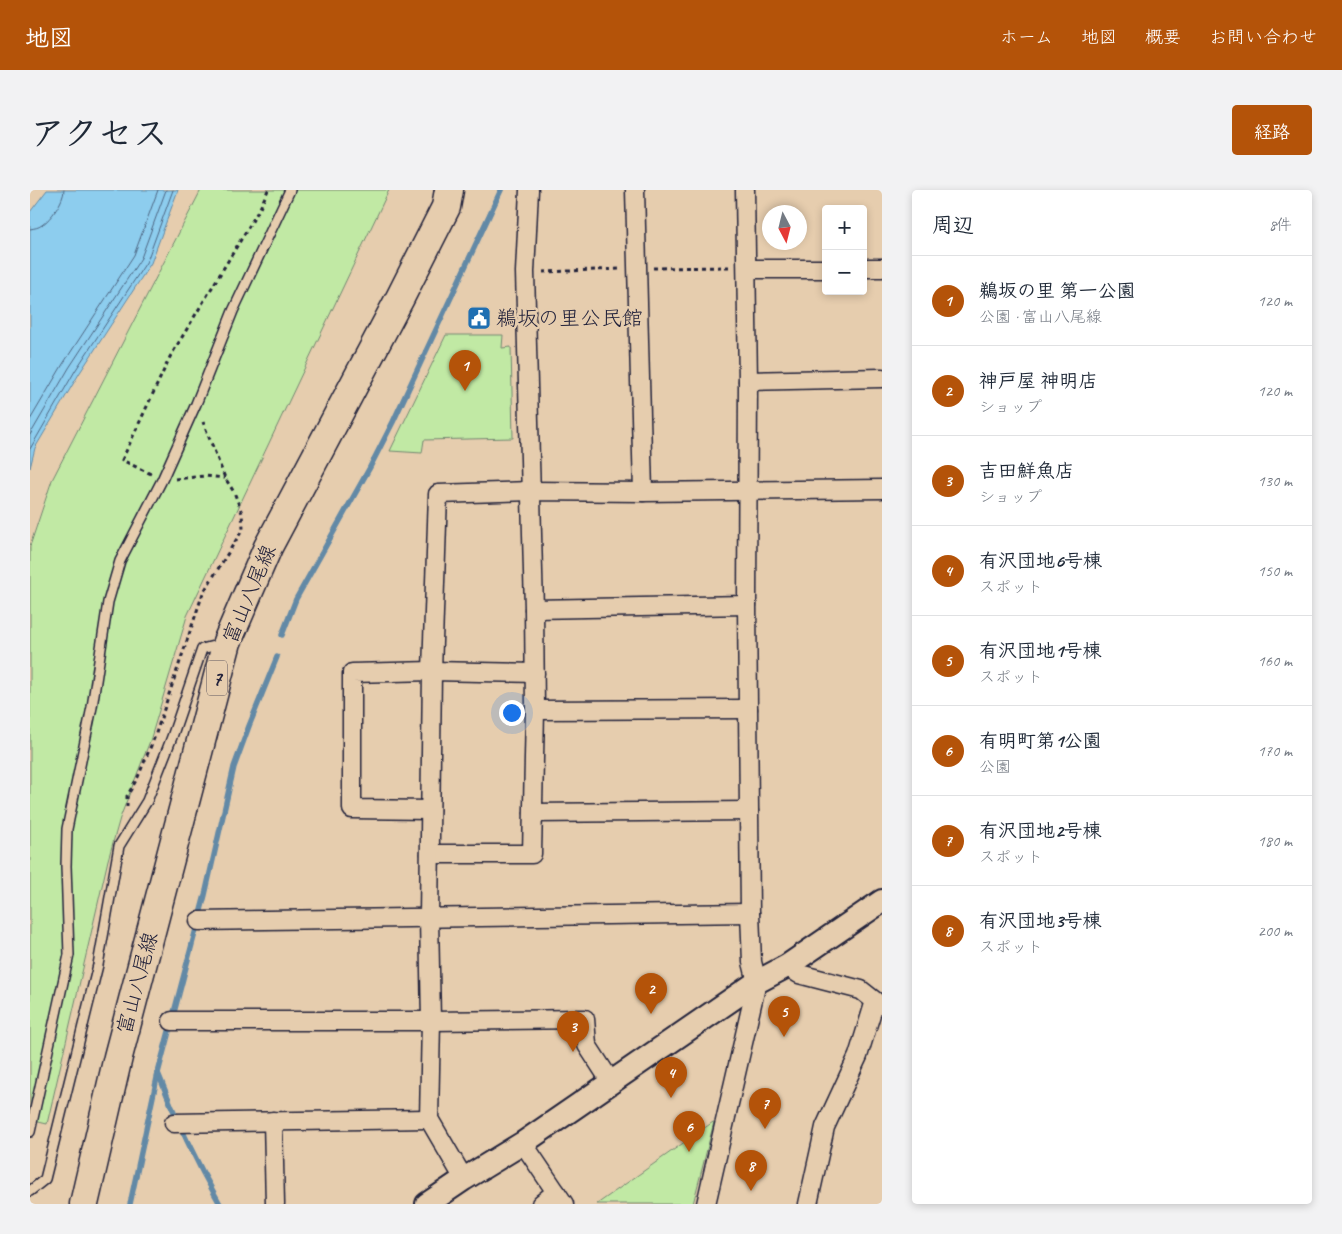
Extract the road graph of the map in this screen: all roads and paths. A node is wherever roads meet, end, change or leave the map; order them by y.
1 (268, 190) edge
2 (290, 190) edge
3 (449, 190) edge
4 (529, 190) edge
5 (635, 190) edge
6 (745, 190) edge
7 (822, 268) edge
8 (867, 268) edge
9 (882, 268) edge
10 (747, 269) junction
11 (882, 378) edge
12 (748, 380) junction
13 (196, 404) junction
14 (225, 478) junction
15 (162, 480) junction
16 (882, 489) edge
17 (748, 490) junction
18 (530, 491) junction
19 (643, 492) junction
20 (747, 605) junction
21 (534, 609) junction
22 (227, 642) junction
23 (432, 671) junction
24 (534, 673) junction
25 (748, 709) junction
26 (535, 710) junction
27 (430, 810) junction
28 (749, 811) junction
29 (128, 812) dead end
30 (533, 813) junction
31 (430, 854) junction
32 (882, 901) edge
33 (750, 913) junction
34 (429, 918) junction
35 (199, 921) dead end
36 (787, 966) junction
37 (757, 982) junction
38 (172, 1021) dead end
39 (431, 1021) junction
40 (611, 1082) junction
41 (429, 1119) junction
42 (273, 1122) junction
43 (174, 1123) dead end
44 (30, 1132) edge
45 (523, 1143) junction
46 (464, 1179) junction
47 (30, 1191) edge
48 (560, 1198) edge
49 (84, 1204) edge
50 (275, 1204) edge
51 (427, 1204) edge
52 (541, 1204) edge
53 (706, 1204) edge
54 (808, 1204) edge

1 - 15 path
2 - 13 lane
3 - 22 main road, 富山八尾線 / 7
4 - 18 street
5 - 19 street
6 - 10 street
7 - 10 street
8 - 9 street
10 - 12 street
11 - 12 street
12 - 17 street
13 - 14 path
13 - 15 lane
14 - 15 path
14 - 29 path
15 - 44 lane
16 - 17 street
17 - 19 street
17 - 20 street
18 - 19 street
18 - 21 street
18 - 23 street
20 - 21 street
20 - 25 street
21 - 24 street
22 - 47 lane
22 - 49 main road, 富山八尾線 / 7
23 - 24 street
23 - 27 street
23 - 27 street
24 - 26 street
25 - 26 street
25 - 28 street
26 - 30 street
27 - 31 street
28 - 30 street
28 - 33 street
30 - 31 street
31 - 34 street
32 - 36 street
33 - 34 street
33 - 37 street
34 - 35 street
34 - 39 street
36 - 37 street
36 - 54 street
37 - 40 street
37 - 53 street
38 - 39 street
39 - 40 street
39 - 41 street
40 - 45 street
41 - 42 street
41 - 46 street
42 - 43 street
42 - 50 street
45 - 46 street
45 - 48 street
46 - 51 street
48 - 52 street

